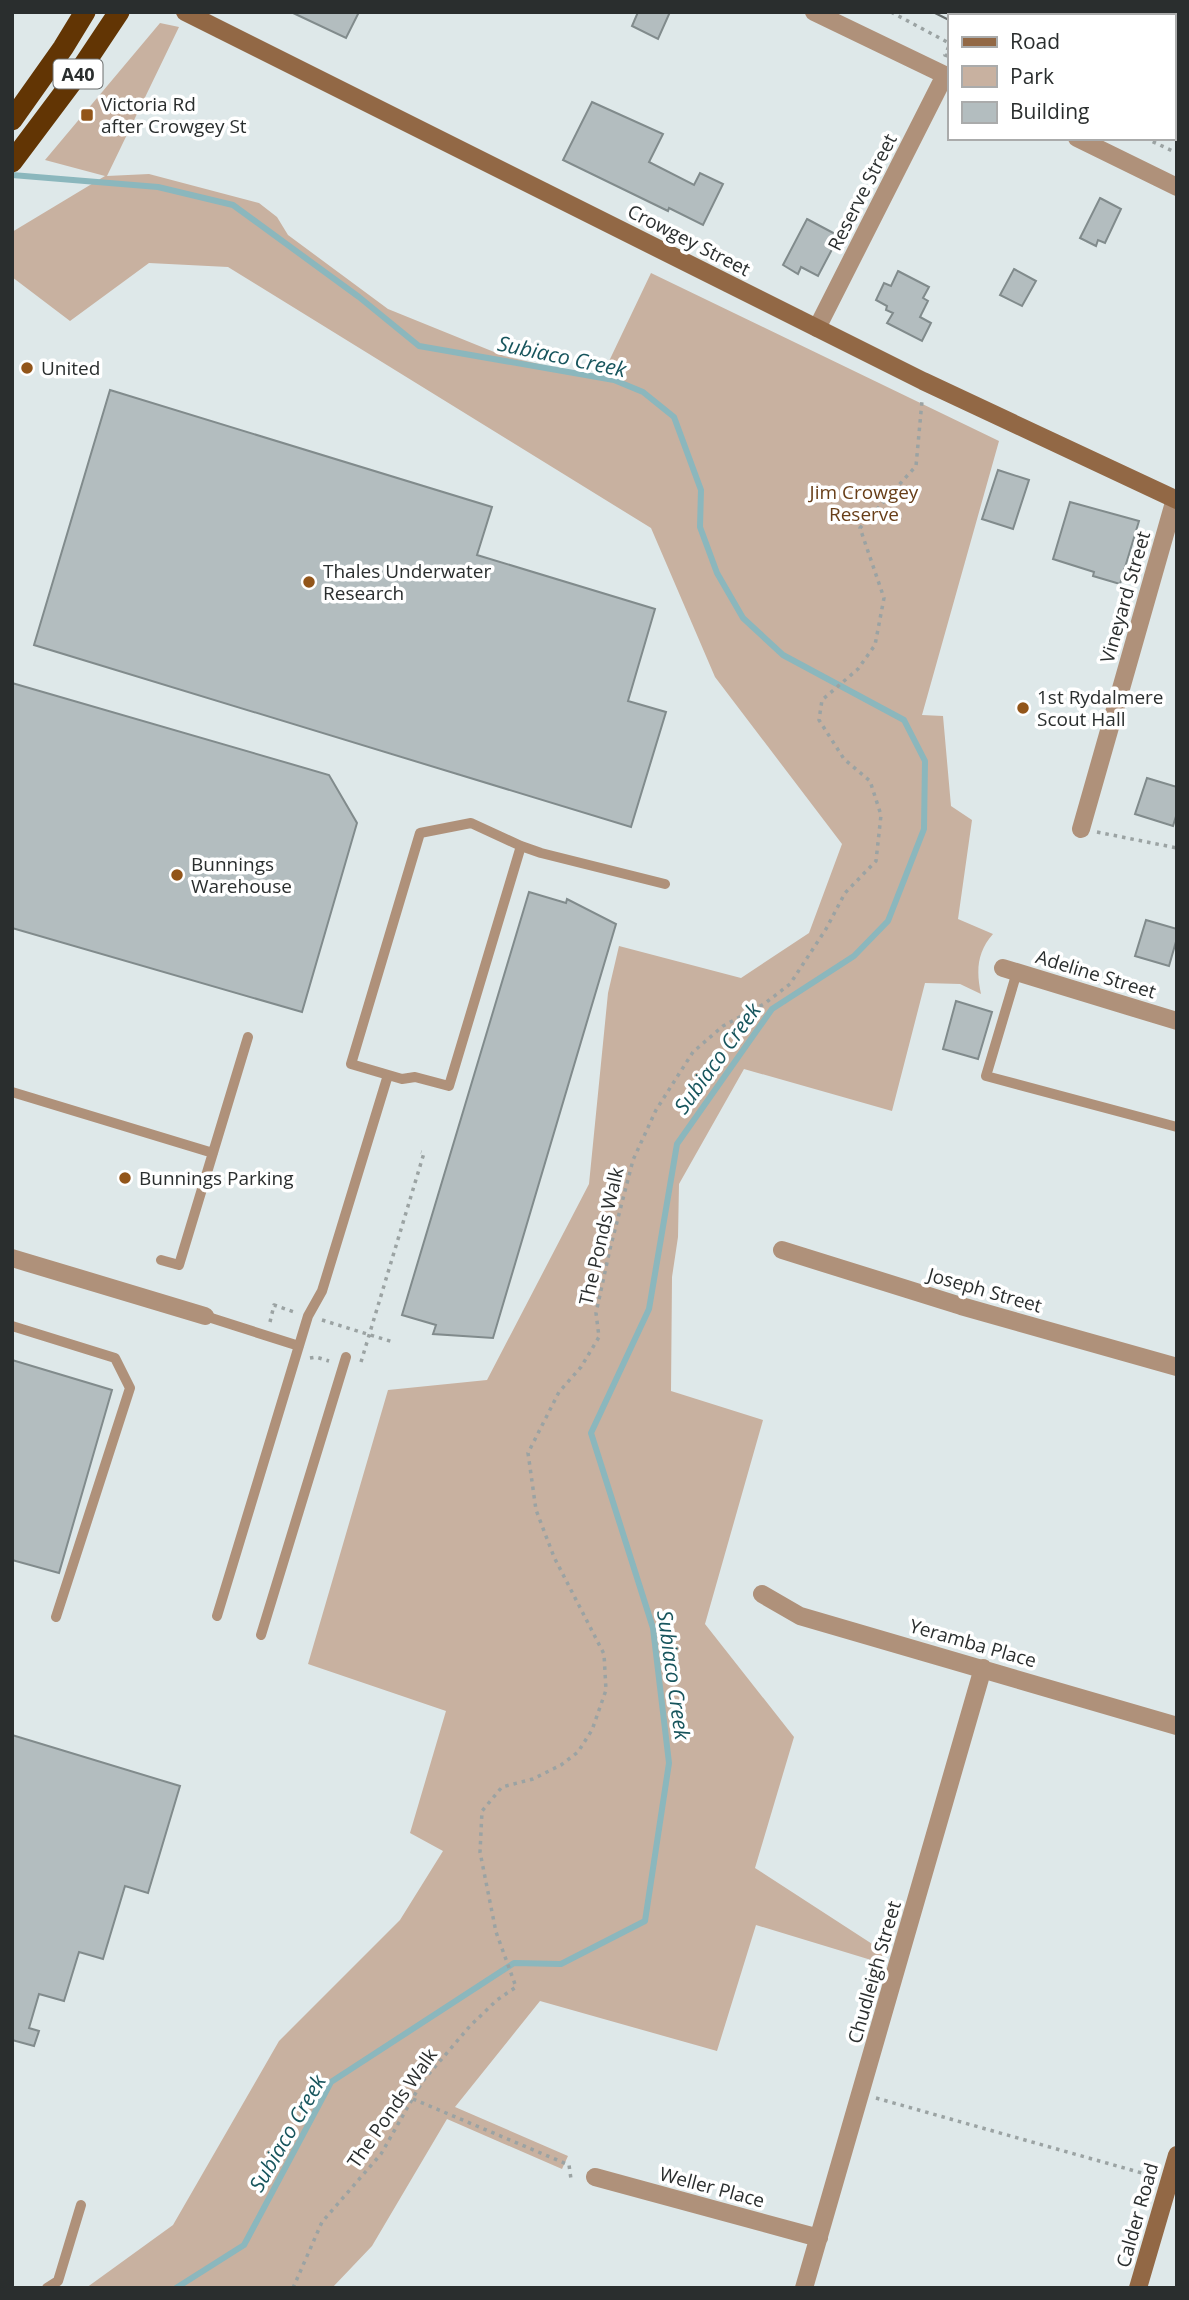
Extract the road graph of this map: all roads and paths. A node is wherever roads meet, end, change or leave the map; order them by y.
1 (85, 12) edge
2 (120, 12) edge
3 (185, 12) edge
4 (814, 12) edge
5 (891, 12) edge
6 (211, 18) edge
7 (948, 44) edge
8 (947, 76) edge
9 (12, 120) edge
10 (1081, 140) edge
11 (1149, 140) edge
12 (1177, 153) edge
13 (12, 162) edge
14 (1177, 187) edge
15 (817, 328) junction
16 (923, 381) junction
17 (1176, 499) edge
18 (1082, 829) joint
19 (521, 846) junction
20 (1177, 848) edge
21 (665, 884) dead end
22 (1010, 970) joint
23 (1177, 1021) edge
24 (248, 1037) dead end
25 (388, 1075) junction
26 (12, 1092) edge
27 (1177, 1127) edge
28 (421, 1152) dead end
29 (213, 1153) junction
30 (782, 1250) dead end
31 (12, 1258) edge
32 (161, 1260) dead end
33 (205, 1316) joint
34 (12, 1326) edge
35 (298, 1350) junction
36 (345, 1361) junction
37 (1177, 1367) edge
38 (762, 1594) dead end
39 (217, 1616) dead end
40 (56, 1617) dead end
41 (261, 1635) dead end
42 (983, 1668) junction
43 (1177, 1726) edge
44 (861, 2094) junction
45 (413, 2099) junction
46 (1177, 2155) edge
47 (1149, 2175) dead end
48 (595, 2177) dead end
49 (571, 2179) dead end
50 (81, 2205) dead end
51 (819, 2238) junction
52 (47, 2288) edge
53 (293, 2288) edge
54 (804, 2288) edge
55 (1138, 2288) edge

1 - 9 highway, A40
2 - 13 highway, A40
3 - 6 street, Crowgey Street
4 - 8 street
5 - 7 path
6 - 15 street, Crowgey Street
8 - 15 street, Reserve Street
10 - 14 street
11 - 12 path
15 - 16 street, Crowgey Street
16 - 17 street, Crowgey Street
16 - 45 path, The Ponds Walk
17 - 18 street, Vineyard Street
18 - 20 path
19 - 21 lane
19 - 25 lane
19 - 25 lane
22 - 23 street, Adeline Street
22 - 27 lane
24 - 29 lane
25 - 35 lane
26 - 29 lane
28 - 36 path
29 - 32 lane
30 - 37 street, Joseph Street
31 - 33 street
33 - 35 lane
34 - 40 lane
35 - 36 path
35 - 39 lane
36 - 41 lane
38 - 42 street, Yeramba Place
42 - 43 street, Yeramba Place
42 - 44 street, Chudleigh Street
44 - 47 path
44 - 51 street, Chudleigh Street
45 - 49 path
45 - 53 path, The Ponds Walk
46 - 55 street, Calder Road
48 - 51 street, Weller Place
50 - 52 lane
51 - 54 street, Chudleigh Street

